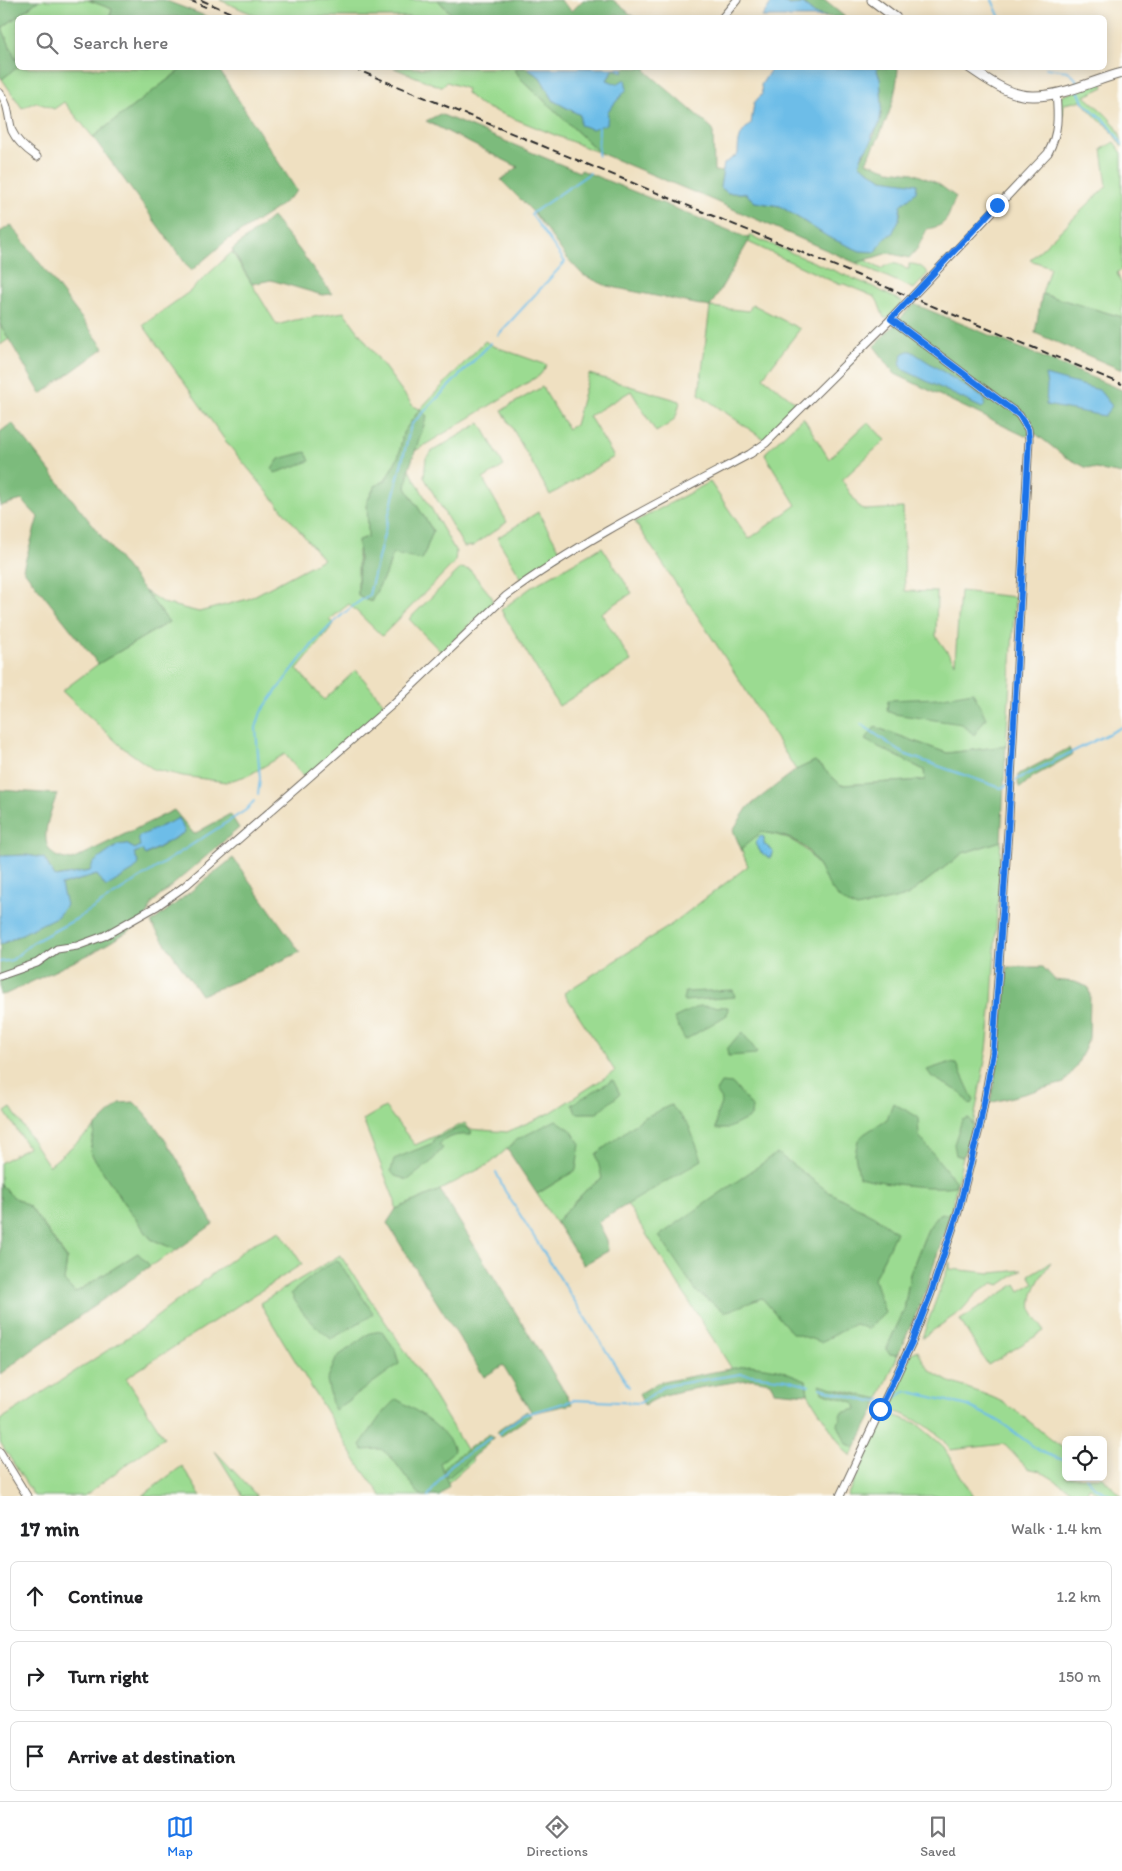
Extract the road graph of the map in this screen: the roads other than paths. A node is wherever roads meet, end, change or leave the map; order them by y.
1 (737, 0) edge
2 (872, 0) edge
3 (724, 15) edge
4 (892, 15) edge
5 (973, 70) edge
6 (1122, 73) edge
7 (0, 93) edge
8 (1056, 93) junction
9 (37, 158) dead end
10 (891, 319) junction
11 (0, 976) edge
12 (0, 1452) edge
13 (27, 1496) edge
14 (840, 1496) edge

1 - 3 street
2 - 4 main road
5 - 8 main road
6 - 8 main road
7 - 9 street
8 - 10 street
10 - 11 street
10 - 14 street
12 - 13 street

